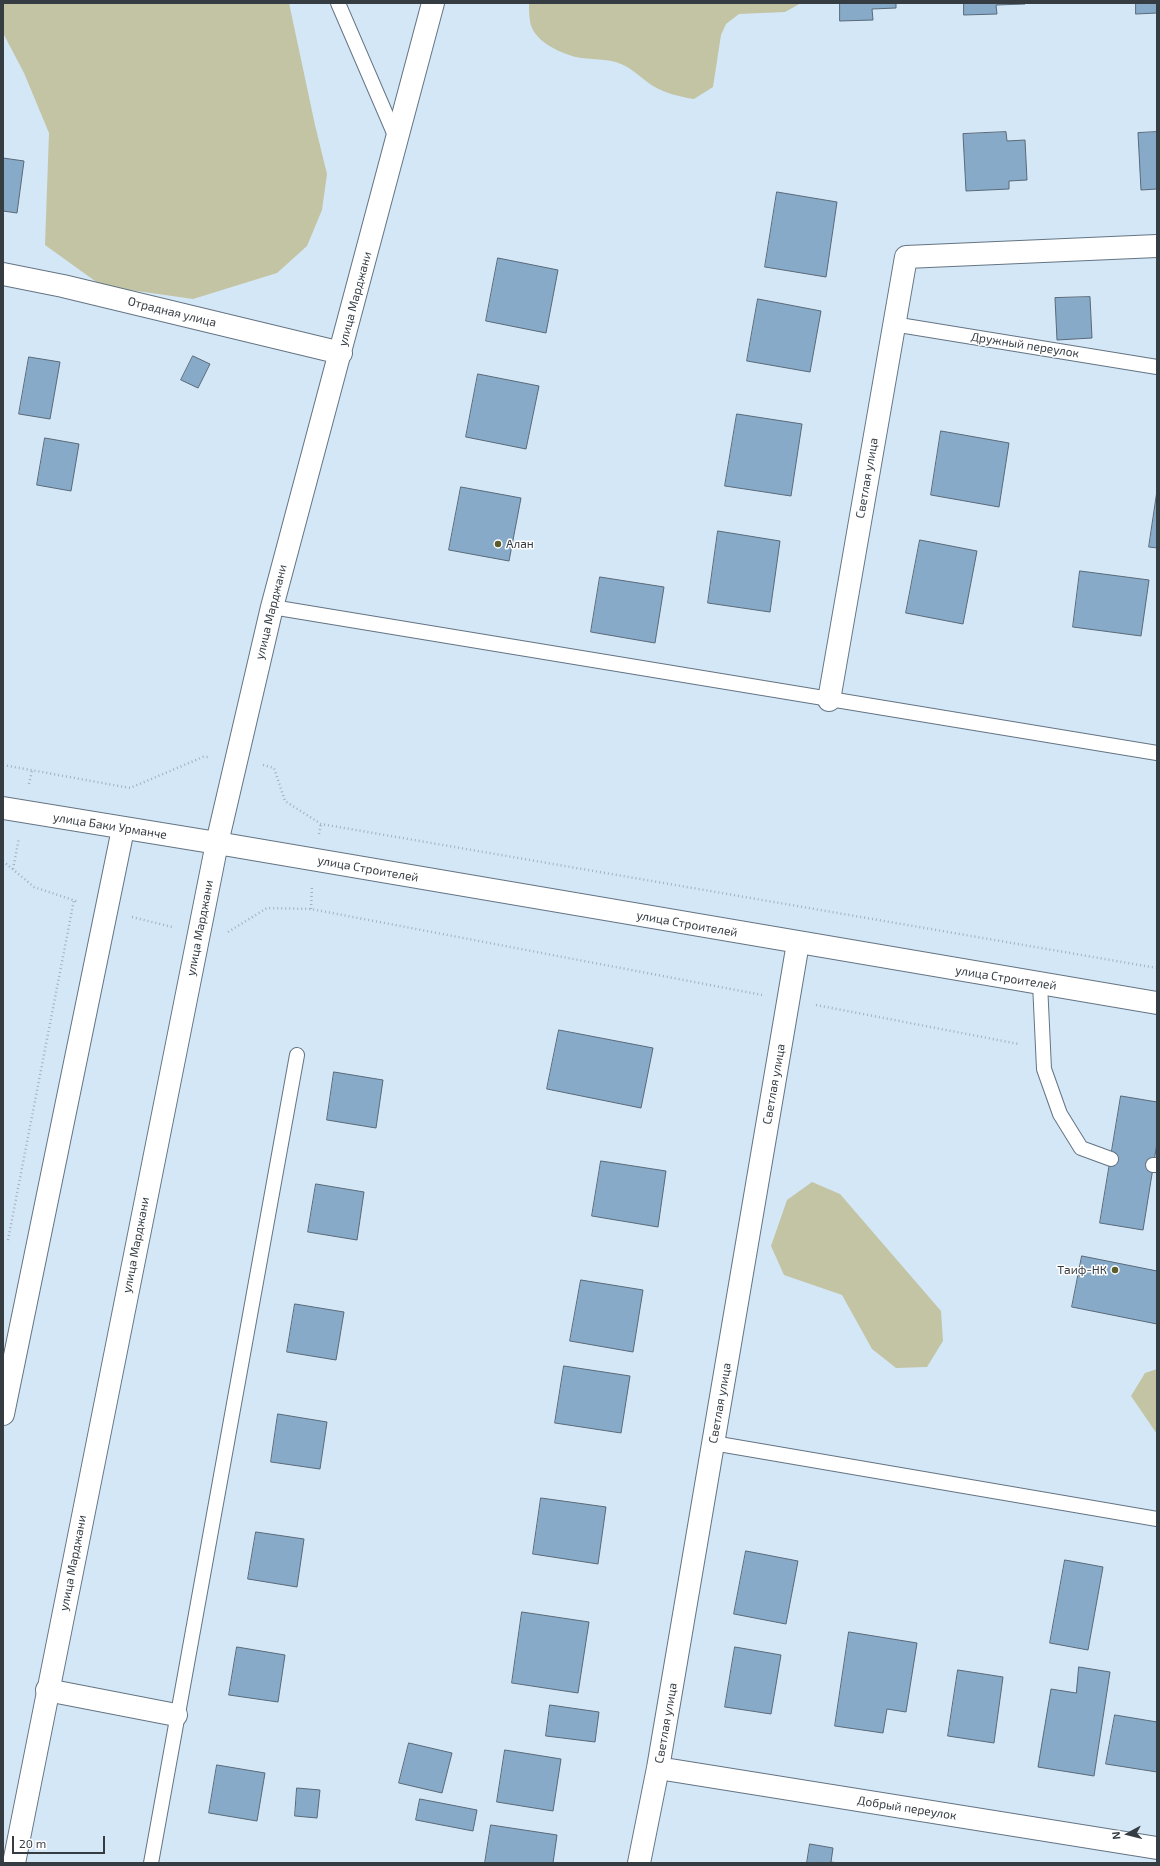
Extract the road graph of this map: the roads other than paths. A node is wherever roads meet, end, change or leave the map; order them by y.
1 (338, 3) edge
2 (433, 3) edge
3 (397, 140) junction
4 (1157, 246) edge
5 (3, 274) edge
6 (893, 324) junction
7 (340, 353) junction
8 (1157, 367) edge
9 (272, 607) junction
10 (829, 700) junction
11 (1157, 753) edge
12 (3, 808) edge
13 (123, 829) junction
14 (217, 843) junction
15 (798, 943) junction
16 (1040, 983) junction
17 (1157, 1003) edge
18 (297, 1055) dead end
19 (1111, 1159) dead end
20 (3, 1414) edge
21 (713, 1443) junction
22 (1157, 1519) edge
23 (47, 1690) junction
24 (176, 1715) junction
25 (658, 1768) junction
26 (1157, 1848) edge
27 (14, 1863) edge
28 (151, 1863) edge
29 (639, 1863) edge

1 - 3 lane
2 - 3 street, улица Марджани
3 - 7 street, улица Марджани
4 - 6 street, Светлая улица
5 - 7 street, Отрадная улица
6 - 8 lane, Дружный переулок
6 - 10 street, Светлая улица
7 - 9 street, улица Марджани
9 - 10 lane
9 - 14 street, улица Марджани
10 - 11 lane
12 - 13 street, улица Баки Урманче
13 - 14 street, улица Баки Урманче
13 - 20 street
14 - 15 street, улица Строителей
14 - 23 street, улица Марджани
15 - 16 street, улица Строителей
15 - 21 street, Светлая улица
16 - 17 street, улица Строителей
16 - 19 lane
18 - 24 lane
21 - 22 lane
21 - 25 street, Светлая улица
23 - 24 street
23 - 27 street, улица Марджани
24 - 28 lane
25 - 26 street, Добрый переулок
25 - 29 street, Светлая улица

